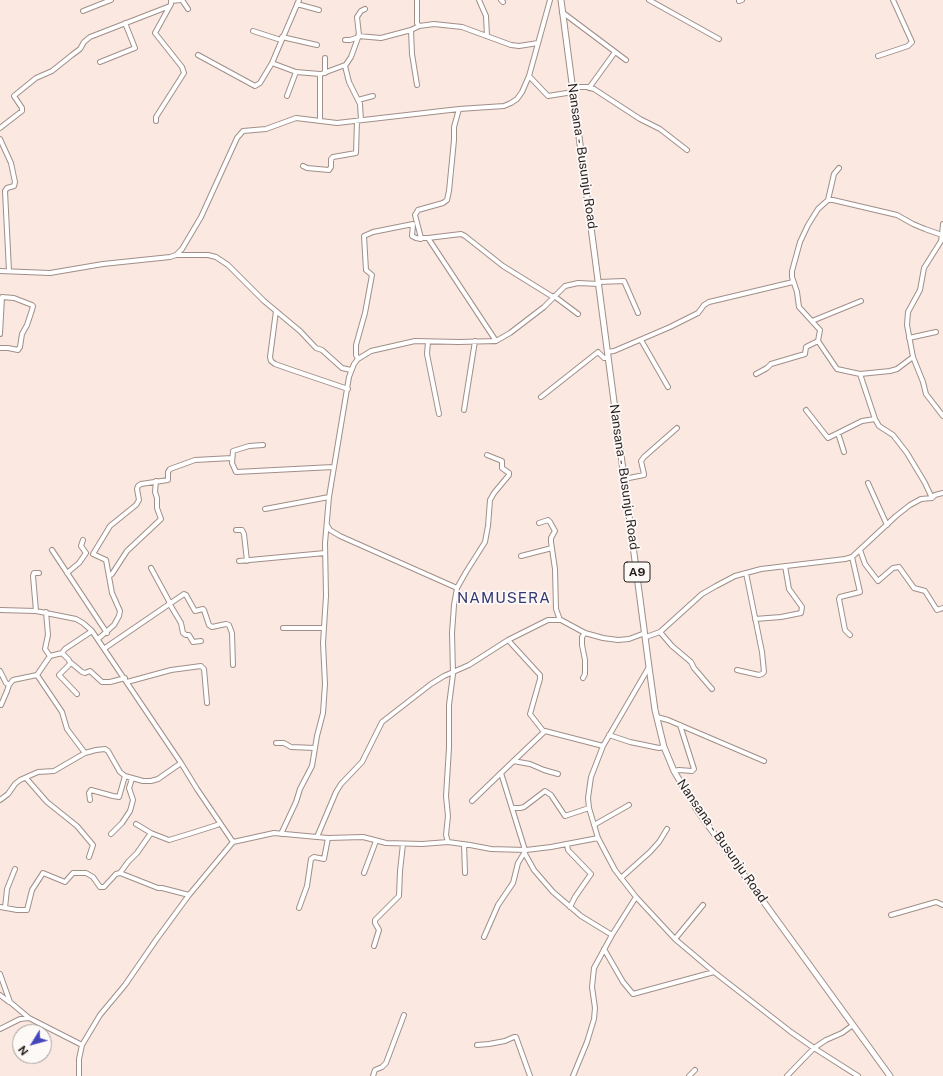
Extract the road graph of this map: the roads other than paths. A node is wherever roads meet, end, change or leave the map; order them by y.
1 (111, 0) edge
2 (181, 0) edge
3 (417, 0) edge
4 (479, 0) edge
5 (550, 0) edge
6 (561, 0) edge
7 (650, 0) edge
8 (893, 0) edge
9 (170, 2) edge
10 (298, 2) edge
11 (188, 9) dead end
12 (365, 9) dead end
13 (319, 10) dead end
14 (83, 11) dead end
15 (562, 12) junction
16 (124, 23) junction
17 (419, 26) junction
18 (411, 30) junction
19 (254, 31) dead end
20 (487, 36) junction
21 (357, 37) junction
22 (282, 38) junction
23 (719, 39) dead end
24 (345, 40) dead end
25 (538, 43) junction
26 (317, 45) dead end
27 (615, 52) junction
28 (198, 55) dead end
29 (878, 56) dead end
30 (325, 58) dead end
31 (626, 60) dead end
32 (100, 62) dead end
33 (272, 63) junction
34 (346, 65) junction
35 (296, 72) junction
36 (323, 74) junction
37 (529, 76) junction
38 (417, 85) dead end
39 (589, 88) junction
40 (573, 89) junction
41 (287, 96) dead end
42 (373, 96) dead end
43 (358, 100) junction
44 (460, 109) junction
45 (320, 120) junction
46 (359, 120) junction
47 (156, 121) dead end
48 (0, 128) edge
49 (0, 138) edge
50 (687, 150) dead end
51 (303, 166) dead end
52 (839, 168) dead end
53 (828, 200) junction
54 (943, 224) edge
55 (942, 235) edge
56 (421, 238) junction
57 (428, 238) junction
58 (176, 255) junction
59 (0, 271) edge
60 (9, 271) junction
61 (793, 282) junction
62 (599, 283) junction
63 (554, 296) junction
64 (861, 301) dead end
65 (276, 311) junction
66 (638, 313) dead end
67 (578, 314) dead end
68 (812, 321) junction
69 (936, 332) dead end
70 (0, 334) edge
71 (909, 338) junction
72 (496, 340) junction
73 (641, 340) junction
74 (475, 341) junction
75 (428, 342) junction
76 (818, 342) junction
77 (0, 348) edge
78 (607, 352) junction
79 (913, 357) junction
80 (608, 358) junction
81 (358, 359) junction
82 (351, 370) junction
83 (756, 374) dead end
84 (860, 374) junction
85 (668, 387) dead end
86 (348, 389) junction
87 (540, 397) dead end
88 (464, 410) dead end
89 (806, 410) dead end
90 (439, 414) dead end
91 (943, 416) edge
92 (875, 419) junction
93 (677, 428) dead end
94 (838, 433) junction
95 (263, 445) dead end
96 (844, 452) dead end
97 (487, 455) dead end
98 (232, 458) junction
99 (333, 467) junction
100 (624, 479) junction
101 (156, 481) junction
102 (868, 483) dead end
103 (943, 494) edge
104 (329, 497) junction
105 (932, 498) junction
106 (265, 509) dead end
107 (538, 522) dead end
108 (327, 525) junction
109 (886, 525) junction
110 (236, 530) dead end
111 (83, 540) dead end
112 (552, 548) junction
113 (52, 550) dead end
114 (860, 550) junction
115 (86, 553) junction
116 (325, 553) junction
117 (93, 554) junction
118 (521, 556) dead end
119 (852, 557) junction
120 (247, 560) junction
121 (239, 561) dead end
122 (785, 566) junction
123 (150, 568) dead end
124 (39, 572) dead end
125 (67, 573) junction
126 (746, 573) junction
127 (109, 576) junction
128 (457, 588) junction
129 (170, 603) junction
130 (943, 608) edge
131 (0, 610) edge
132 (36, 611) junction
133 (46, 612) junction
134 (755, 619) junction
135 (560, 620) junction
136 (283, 628) dead end
137 (324, 628) junction
138 (92, 631) junction
139 (660, 632) junction
140 (107, 633) junction
141 (585, 633) junction
142 (850, 634) dead end
143 (645, 635) junction
144 (98, 639) junction
145 (201, 640) dead end
146 (508, 640) junction
147 (105, 648) junction
148 (62, 653) junction
149 (50, 656) junction
150 (70, 662) junction
151 (233, 665) dead end
152 (649, 667) junction
153 (737, 670) dead end
154 (0, 671) edge
155 (453, 674) junction
156 (37, 675) junction
157 (583, 678) dead end
158 (126, 680) junction
159 (9, 685) junction
160 (712, 689) dead end
161 (76, 694) dead end
162 (207, 702) dead end
163 (1, 705) edge
164 (657, 717) junction
165 (680, 725) junction
166 (544, 732) junction
167 (609, 735) junction
168 (276, 743) dead end
169 (603, 746) junction
170 (664, 747) junction
171 (315, 748) junction
172 (85, 753) junction
173 (513, 761) junction
174 (764, 761) dead end
175 (181, 762) junction
176 (674, 771) junction
177 (501, 772) junction
178 (558, 774) dead end
179 (125, 776) junction
180 (26, 778) junction
181 (132, 779) junction
182 (0, 800) edge
183 (90, 800) dead end
184 (472, 801) dead end
185 (629, 805) dead end
186 (512, 808) junction
187 (589, 808) junction
188 (220, 823) junction
189 (136, 824) dead end
190 (594, 825) junction
191 (667, 829) dead end
192 (151, 833) junction
193 (112, 834) dead end
194 (281, 834) junction
195 (316, 837) junction
196 (328, 838) junction
197 (598, 838) junction
198 (376, 841) junction
199 (233, 842) junction
200 (448, 842) junction
201 (403, 844) junction
202 (464, 844) junction
203 (567, 844) junction
204 (525, 851) junction
205 (89, 857) dead end
206 (15, 869) dead end
207 (364, 873) dead end
208 (465, 873) dead end
209 (120, 874) junction
210 (621, 878) junction
211 (190, 894) junction
212 (636, 897) junction
213 (703, 905) dead end
214 (943, 905) edge
215 (0, 907) edge
216 (570, 907) junction
217 (5, 908) junction
218 (299, 908) dead end
219 (891, 915) dead end
220 (612, 936) junction
221 (484, 937) dead end
222 (675, 939) junction
223 (374, 946) dead end
224 (604, 949) junction
225 (714, 972) junction
226 (0, 974) edge
227 (0, 994) edge
228 (10, 1002) junction
229 (404, 1015) dead end
230 (29, 1018) junction
231 (853, 1025) junction
232 (0, 1029) edge
233 (82, 1045) junction
234 (477, 1045) dead end
235 (814, 1048) junction
236 (695, 1070) dead end
237 (79, 1076) edge
238 (373, 1076) edge
239 (530, 1076) edge
240 (573, 1076) edge
241 (689, 1076) edge
242 (786, 1076) edge
243 (858, 1076) edge
244 (890, 1076) edge

1 - 14 street
2 - 9 street
2 - 11 street
3 - 17 street
4 - 20 street
5 - 25 street
6 - 15 main road, Nansana - Busunju Road / A9
7 - 23 street
8 - 29 street
9 - 16 street
9 - 47 street
10 - 13 street
10 - 22 street
12 - 21 street
15 - 27 street
15 - 40 main road, Nansana - Busunju Road / A9
16 - 32 street
16 - 48 street
17 - 18 street
17 - 20 street
18 - 21 street
18 - 38 street
19 - 22 street
20 - 25 street
21 - 24 street
21 - 34 street
22 - 26 street
22 - 33 street
25 - 37 street
27 - 31 street
27 - 39 street
28 - 33 street
30 - 36 street
33 - 35 street
34 - 36 street
34 - 43 street
35 - 36 street
35 - 41 street
36 - 45 street
37 - 40 street
37 - 44 street
39 - 40 street
39 - 50 street
40 - 62 main road, Nansana - Busunju Road / A9
42 - 43 street
43 - 46 street
44 - 46 street
44 - 56 street
45 - 46 street
45 - 58 street
46 - 51 street
49 - 60 street
52 - 53 street
53 - 55 street
53 - 61 street
54 - 55 street
55 - 71 street
56 - 57 street
56 - 81 street
57 - 63 street
57 - 72 street
58 - 60 street
58 - 65 street
59 - 60 street
61 - 68 street
61 - 73 street
62 - 63 street
62 - 66 street
62 - 78 main road, Nansana - Busunju Road / A9
63 - 67 street
63 - 72 street
64 - 68 street
65 - 82 street
65 - 86 street
68 - 76 street
69 - 71 street
70 - 77 street
71 - 79 street
72 - 74 street
73 - 78 street
73 - 85 street
74 - 75 street
74 - 88 street
75 - 81 street
75 - 90 street
76 - 83 street
76 - 84 street
78 - 80 main road, Nansana - Busunju Road / A9
79 - 84 street
79 - 91 street
80 - 87 street
80 - 100 main road, Nansana - Busunju Road / A9
81 - 82 street
82 - 86 street
84 - 92 street
86 - 99 street
89 - 94 street
92 - 94 street
92 - 105 street
93 - 100 street
94 - 96 street
95 - 98 street
97 - 128 street
98 - 99 street
98 - 101 street
99 - 104 street
100 - 143 main road, Nansana - Busunju Road / A9
101 - 117 street
101 - 127 street
102 - 109 street
103 - 105 street
104 - 106 street
104 - 108 street
105 - 109 street
107 - 112 street
108 - 116 street
108 - 128 street
109 - 114 street
110 - 120 street
111 - 115 street
112 - 118 street
112 - 135 street
113 - 125 street
114 - 119 street
114 - 130 street
115 - 117 street
115 - 125 street
116 - 120 street
116 - 137 street
117 - 127 street
119 - 122 street
119 - 142 street
120 - 121 street
122 - 126 street
122 - 134 street
123 - 129 street
124 - 132 street
125 - 140 street
126 - 134 street
126 - 139 street
127 - 140 street
128 - 155 street
129 - 145 street
129 - 147 street
129 - 151 street
131 - 132 street
132 - 133 street
133 - 138 street
133 - 149 street
134 - 153 street
135 - 141 street
135 - 146 street
136 - 137 street
137 - 171 street
138 - 144 street
138 - 148 street
139 - 143 street
139 - 160 street
140 - 144 street
141 - 143 street
141 - 157 street
143 - 152 main road, Nansana - Busunju Road / A9
144 - 147 street
146 - 155 street
146 - 166 street
147 - 158 street
148 - 149 street
148 - 150 street
149 - 156 street
150 - 158 street
150 - 161 street
152 - 164 main road, Nansana - Busunju Road / A9
152 - 167 street
154 - 159 street
155 - 195 street
155 - 200 street
156 - 159 street
156 - 172 street
158 - 162 street
158 - 175 street
159 - 163 street
164 - 165 street
164 - 170 main road, Nansana - Busunju Road / A9
165 - 174 street
165 - 176 street
166 - 169 street
166 - 173 street
167 - 169 street
167 - 170 street
168 - 171 street
169 - 187 street
170 - 176 main road, Nansana - Busunju Road / A9
171 - 194 street
172 - 179 street
172 - 180 street
173 - 177 street
173 - 178 street
175 - 181 street
175 - 188 street
176 - 231 main road, Nansana - Busunju Road / A9
177 - 184 street
177 - 186 street
179 - 181 street
179 - 183 street
180 - 182 street
180 - 205 street
181 - 193 street
185 - 190 street
186 - 187 street
186 - 204 street
187 - 190 street
188 - 192 street
188 - 199 street
189 - 192 street
190 - 197 street
191 - 210 street
192 - 209 street
194 - 195 street
194 - 199 street
195 - 196 street
196 - 198 street
196 - 218 street
197 - 203 street
197 - 210 street
198 - 201 street
198 - 207 street
199 - 211 street
200 - 201 street
200 - 202 street
201 - 223 street
202 - 204 street
202 - 208 street
203 - 204 street
203 - 216 street
204 - 216 street
204 - 221 street
206 - 217 street
209 - 211 street
209 - 217 street
210 - 212 street
211 - 233 street
212 - 220 street
212 - 222 street
213 - 222 street
214 - 219 street
215 - 217 street
216 - 220 street
220 - 224 street
222 - 225 street
224 - 225 street
224 - 240 street
225 - 235 street
226 - 228 street
227 - 228 street
228 - 230 street
229 - 238 street
230 - 232 street
230 - 233 street
231 - 235 street
231 - 244 main road, Nansana - Busunju Road / A9
233 - 237 street
234 - 239 street
235 - 242 street
235 - 243 street
236 - 241 street

